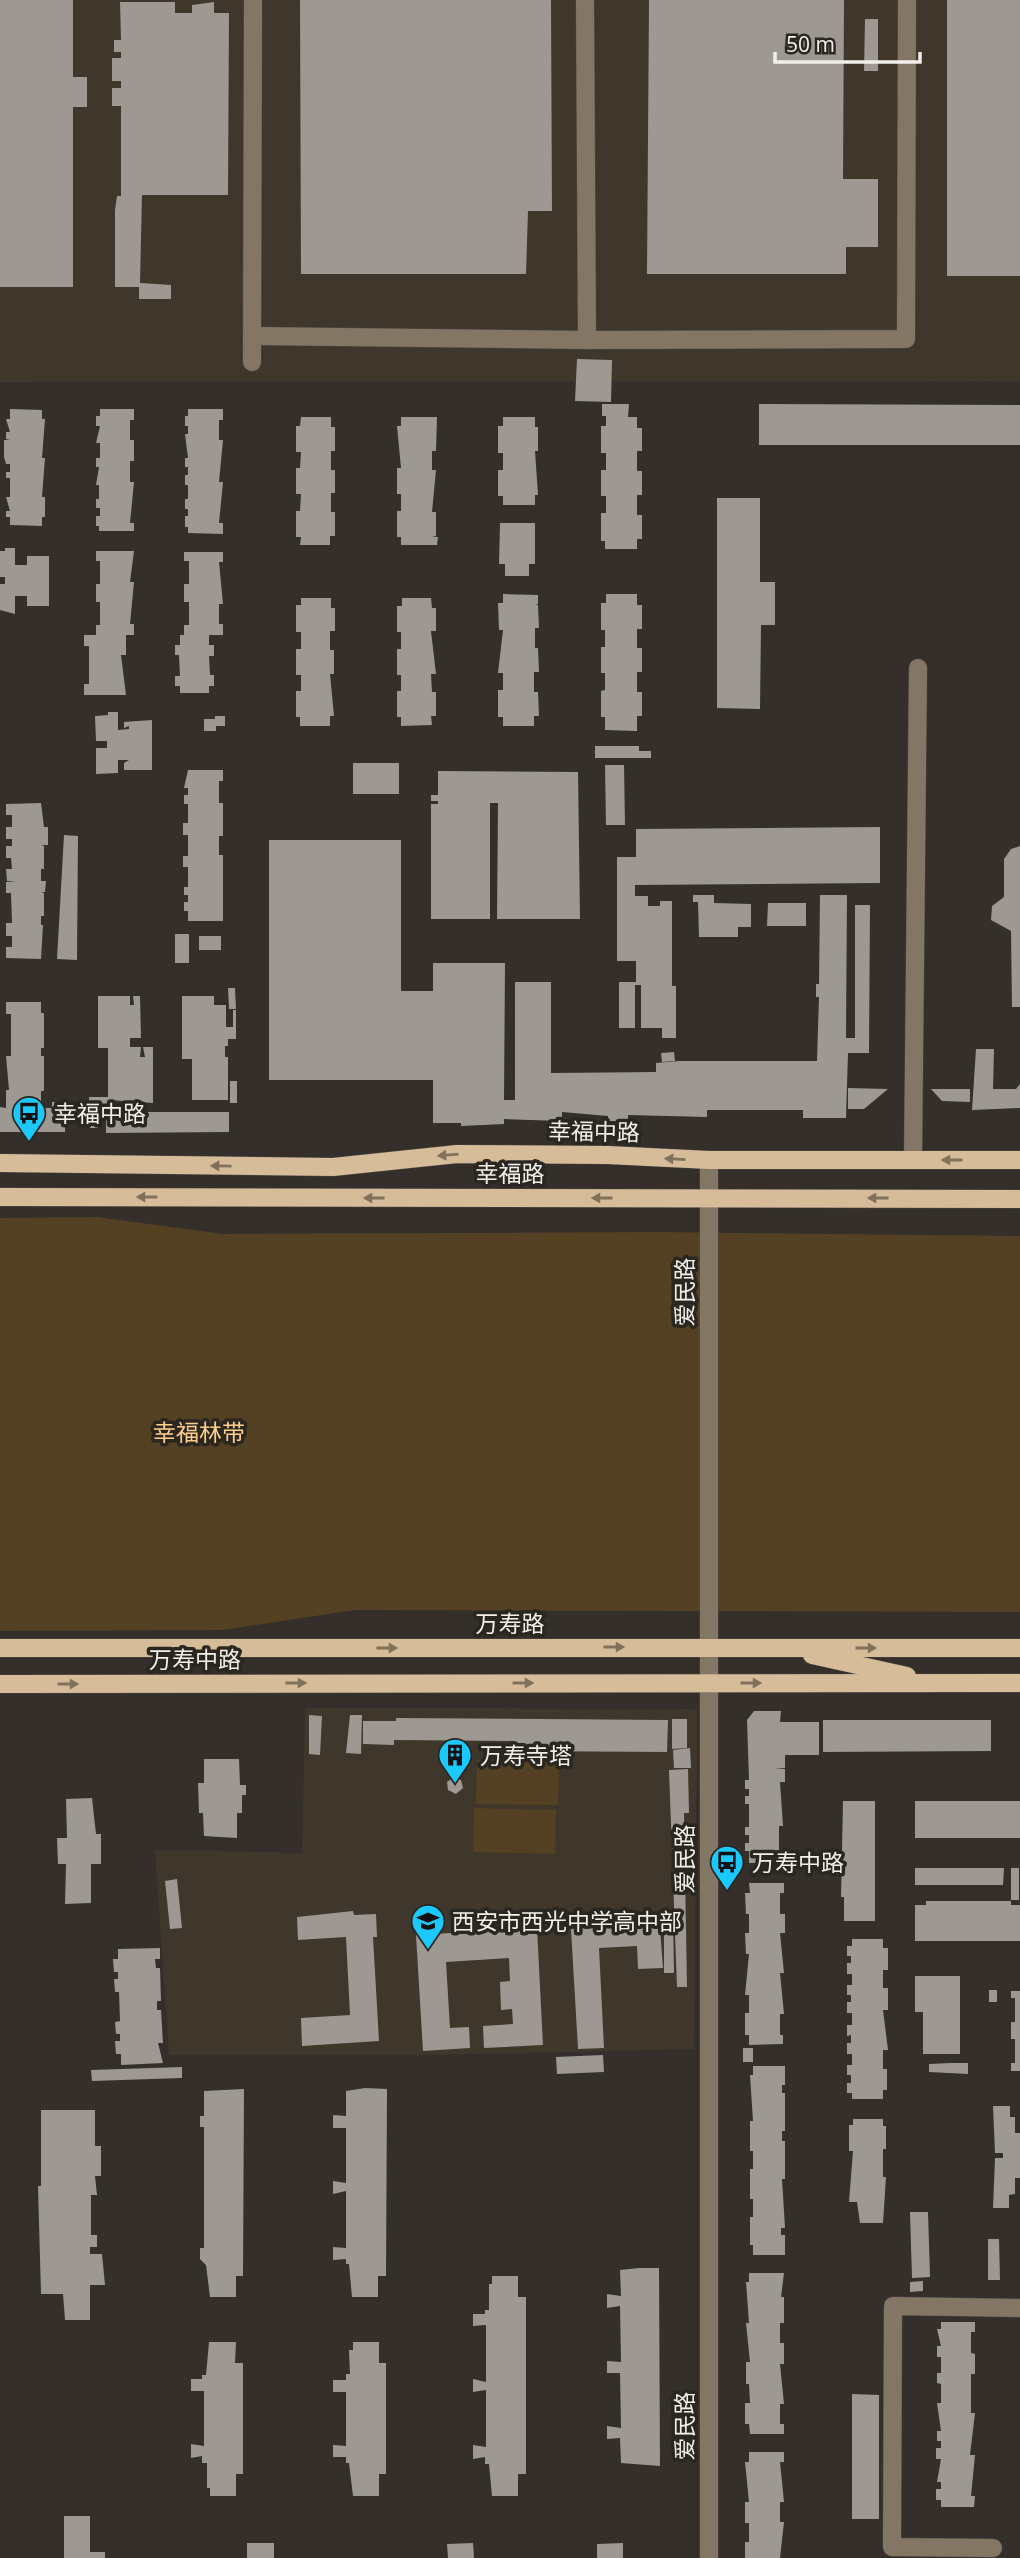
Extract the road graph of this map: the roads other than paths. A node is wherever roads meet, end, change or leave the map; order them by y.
1 (253, 0) edge
2 (585, 0) edge
3 (907, 0) edge
4 (252, 336) junction
5 (587, 340) junction
6 (252, 362) dead end
7 (918, 668) dead end
8 (709, 1160) junction
9 (913, 1160) junction
10 (1020, 1160) edge
11 (0, 1163) edge
12 (0, 1197) edge
13 (709, 1198) junction
14 (1020, 1199) edge
15 (709, 1647) junction
16 (774, 1647) junction
17 (0, 1648) edge
18 (1020, 1648) edge
19 (709, 1683) junction
20 (944, 1683) junction
21 (1020, 1683) edge
22 (0, 1684) edge
23 (1020, 2308) edge
24 (993, 2548) dead end
25 (709, 2558) edge

1 - 4 street
2 - 5 street
3 - 5 street
4 - 5 street
4 - 6 street
7 - 9 street
8 - 9 main road, 幸福中路
8 -> 11 main road, 幸福中路
8 - 13 street, 爱民路
10 -> 9 main road, 幸福中路
13 -> 12 main road, 幸福路
14 -> 13 main road, 幸福路
13 - 15 street, 爱民路
15 - 16 main road, 万寿路
17 -> 15 main road, 万寿路
15 - 19 street, 爱民路
16 -> 18 main road, 万寿路
16 - 20 main road
19 -> 20 main road, 万寿中路
22 -> 19 main road, 万寿中路
19 - 25 street, 爱民路
20 - 21 main road, 万寿中路
23 - 24 street

